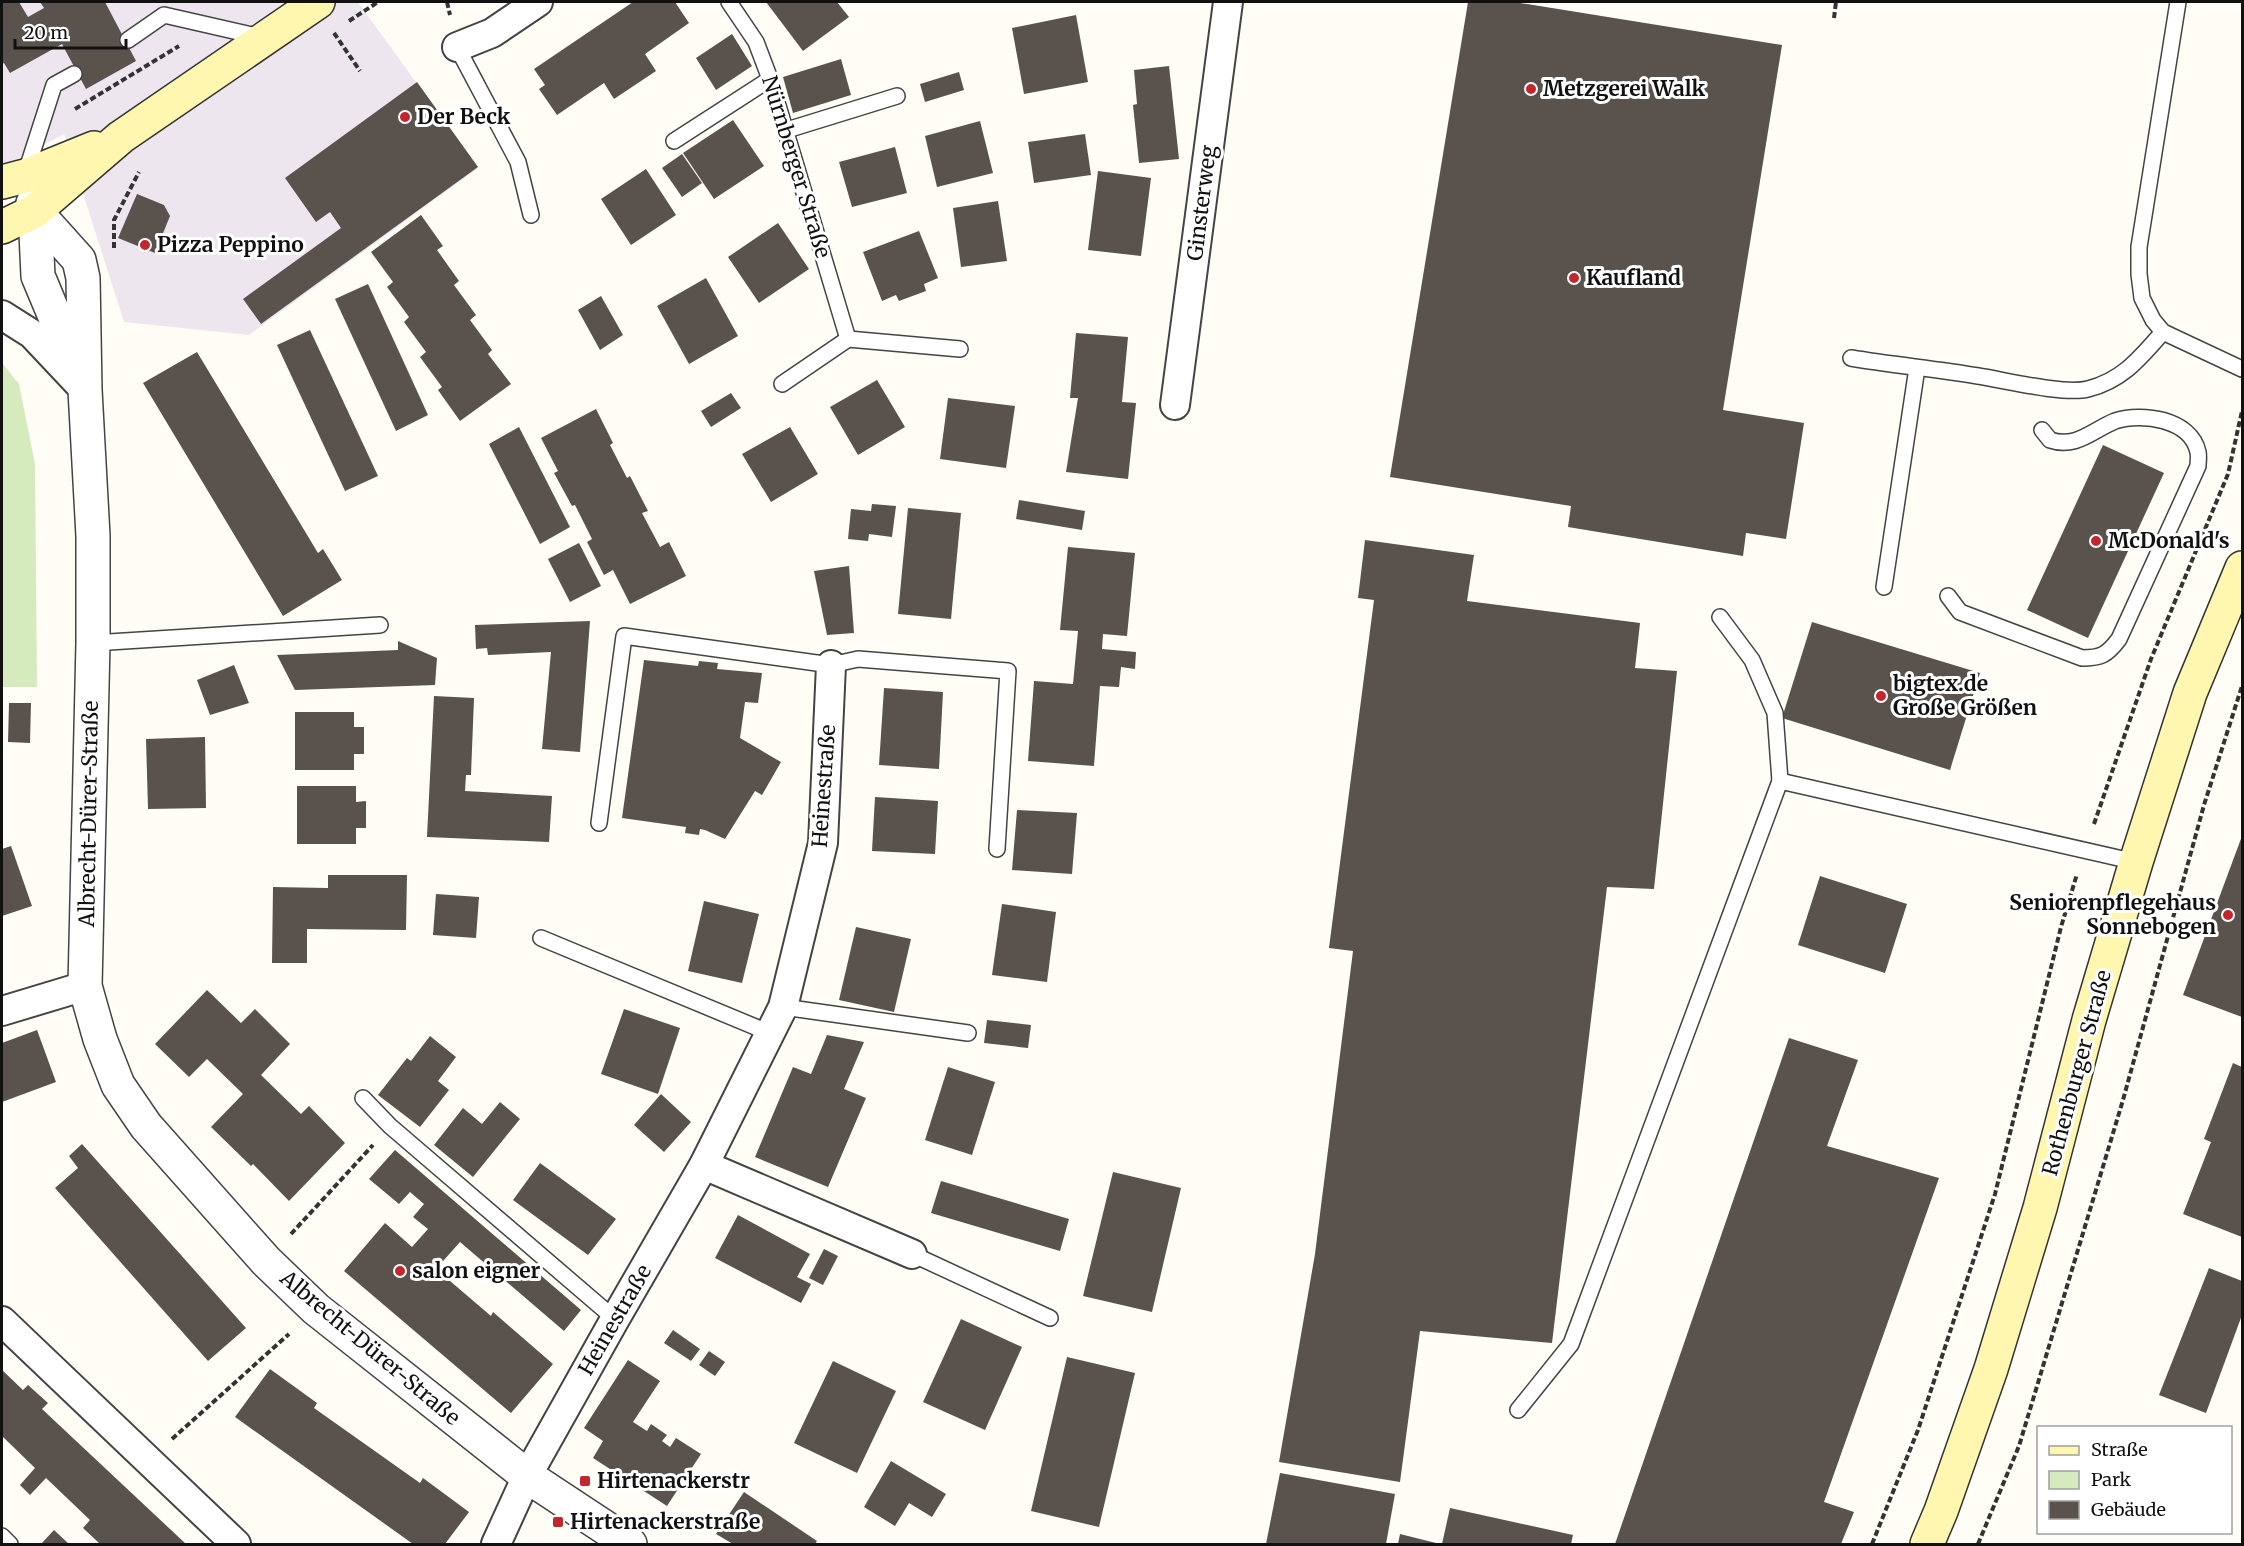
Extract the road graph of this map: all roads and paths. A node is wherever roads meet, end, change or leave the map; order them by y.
1 (315, 2) edge
2 (378, 2) edge
3 (538, 2) edge
4 (729, 2) edge
5 (1228, 2) edge
6 (1836, 2) edge
7 (2178, 2) edge
8 (1834, 18) dead end
9 (214, 25) junction
10 (333, 32) junction
11 (265, 38) junction
12 (324, 39) dead end
13 (128, 40) dead end
14 (457, 47) joint
15 (360, 71) dead end
16 (74, 74) dead end
17 (770, 78) junction
18 (897, 96) dead end
19 (787, 130) junction
20 (39, 131) junction
21 (121, 138) junction
22 (674, 141) dead end
23 (141, 167) dead end
24 (13, 179) edge
25 (35, 211) junction
26 (531, 215) dead end
27 (2, 227) edge
28 (107, 251) dead end
29 (2, 315) edge
30 (2163, 332) junction
31 (848, 339) junction
32 (960, 349) dead end
33 (1851, 358) dead end
34 (1917, 368) junction
35 (2242, 369) edge
36 (782, 384) dead end
37 (85, 390) junction
38 (1175, 405) dead end
39 (2242, 411) edge
40 (2042, 430) dead end
41 (2242, 568) edge
42 (1884, 588) dead end
43 (1948, 596) dead end
44 (1720, 617) dead end
45 (380, 625) dead end
46 (93, 643) junction
47 (831, 665) junction
48 (2242, 686) edge
49 (1780, 781) junction
50 (599, 823) dead end
51 (997, 849) dead end
52 (2085, 850) junction
53 (2136, 862) junction
54 (541, 938) dead end
55 (85, 986) junction
56 (783, 1007) junction
57 (2, 1011) edge
58 (770, 1033) junction
59 (968, 1033) dead end
60 (363, 1098) dead end
61 (390, 1126) junction
62 (704, 1165) junction
63 (912, 1254) joint
64 (266, 1261) junction
65 (316, 1309) junction
66 (1050, 1318) dead end
67 (615, 1319) junction
68 (2, 1321) edge
69 (1518, 1410) dead end
70 (147, 1461) junction
71 (527, 1476) junction
72 (2, 1536) edge
73 (10, 1545) edge
74 (236, 1545) edge
75 (496, 1545) edge
76 (630, 1545) edge
77 (1872, 1545) edge
78 (1927, 1545) edge
79 (1978, 1545) edge

1 - 11 main road
2 - 10 path
3 - 14 street
4 - 17 lane, Nürnberger Straße
5 - 38 street, Ginsterweg
6 - 8 path
7 - 30 lane
9 - 11 lane
9 - 13 lane
9 - 20 path
10 - 12 path
10 - 15 path
11 - 21 main road
14 - 26 lane
16 - 20 lane
17 - 19 lane, Nürnberger Straße
17 - 22 lane
18 - 19 lane
19 - 31 lane, Nürnberger Straße
20 - 24 lane
21 - 24 main road
21 - 25 main road
23 - 28 path
24 - 25 street, Albrecht-Dürer-Straße
25 - 27 main road
25 - 37 street, Albrecht-Dürer-Straße
25 - 37 street, Albrecht-Dürer-Straße
29 - 37 street
30 - 34 lane
30 - 35 lane
31 - 32 lane
31 - 36 lane
33 - 34 lane
34 - 42 lane
37 - 46 street, Albrecht-Dürer-Straße
39 - 52 path
40 - 43 lane
41 - 53 main road, Rothenburger Straße
44 - 49 lane
45 - 46 lane
46 - 55 street, Albrecht-Dürer-Straße
47 - 50 lane
47 - 51 lane
47 - 56 street, Heinestraße
48 - 79 path
49 - 52 lane
49 - 69 lane
52 - 53 lane
52 - 77 path
53 - 78 main road, Rothenburger Straße
54 - 58 lane
55 - 57 street
55 - 64 street, Albrecht-Dürer-Straße
56 - 58 street, Heinestraße
56 - 59 lane
58 - 62 street, Heinestraße
60 - 61 lane
61 - 64 path
61 - 67 lane
62 - 63 street
62 - 67 street, Heinestraße
63 - 66 lane
64 - 65 street, Albrecht-Dürer-Straße
65 - 70 path
65 - 71 street, Albrecht-Dürer-Straße
67 - 71 street, Heinestraße
68 - 70 street
70 - 74 street
71 - 75 street
71 - 76 street, Albrecht-Dürer-Straße
72 - 73 lane

